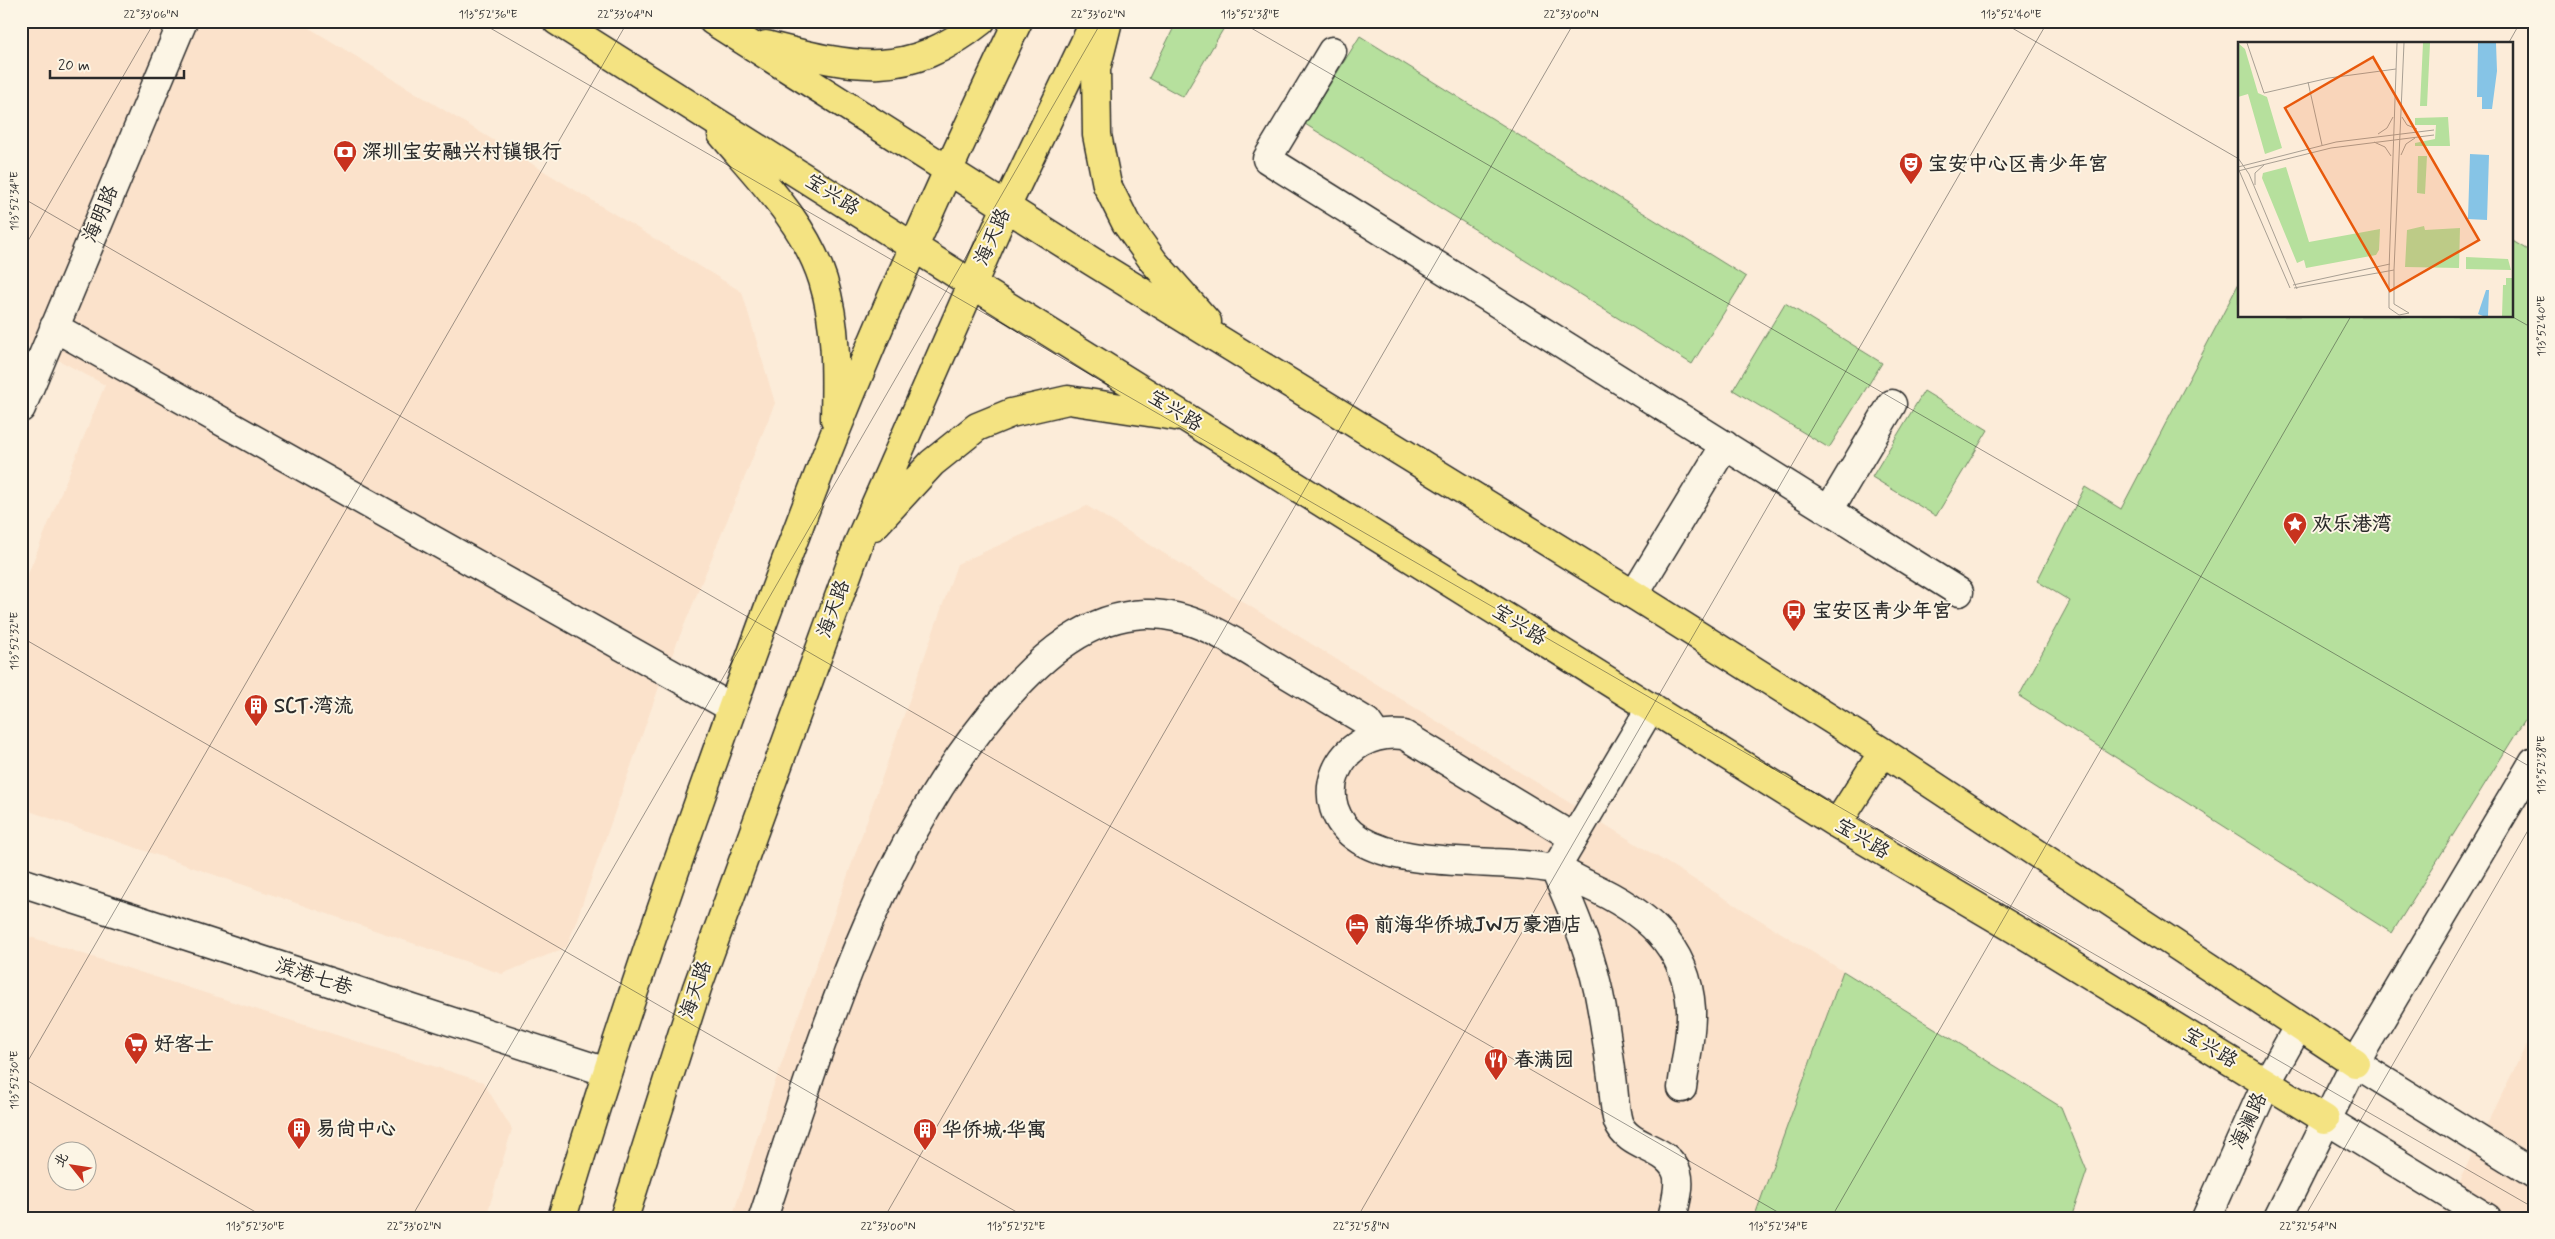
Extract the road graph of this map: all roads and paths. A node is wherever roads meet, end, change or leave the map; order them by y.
1 (182, 21) edge
2 (557, 21) edge
3 (713, 21) edge
4 (980, 21) edge
5 (1018, 21) edge
6 (1095, 21) edge
7 (1108, 21) edge
8 (742, 39) junction
9 (1332, 51) dead end
10 (705, 113) junction
11 (949, 170) junction
12 (1007, 206) junction
13 (914, 246) junction
14 (972, 284) junction
15 (54, 327) junction
16 (1226, 344) junction
17 (1892, 404) dead end
18 (21, 408) edge
19 (1186, 417) junction
20 (834, 434) junction
21 (1725, 445) junction
22 (1829, 510) junction
23 (859, 542) junction
24 (1959, 592) dead end
25 (1634, 594) junction
26 (1651, 707) junction
27 (732, 708) junction
28 (1376, 735) junction
29 (1883, 752) junction
30 (2534, 761) edge
31 (1836, 824) junction
32 (1574, 838) junction
33 (1555, 870) junction
34 (21, 882) edge
35 (2298, 1027) junction
36 (2355, 1063) junction
37 (607, 1072) junction
38 (2267, 1082) junction
39 (1682, 1088) dead end
40 (2325, 1119) junction
41 (2534, 1174) edge
42 (562, 1218) edge
43 (624, 1218) edge
44 (763, 1218) edge
45 (1672, 1218) edge
46 (2206, 1218) edge
47 (2278, 1218) edge
48 (2487, 1218) edge

1 - 15 street, 海明路
2 - 10 main road, 宝兴路
3 - 8 main road
4 - 8 main road
5 - 11 main road
6 - 12 main road, 海天路
7 - 16 main road
8 - 11 main road
9 - 21 street
10 - 13 main road, 宝兴路
10 - 20 main road
11 - 12 main road
11 - 13 main road
12 - 14 main road, 海天路
12 - 16 main road
13 - 14 main road, 宝兴路
13 - 20 main road
14 - 19 main road, 宝兴路
14 - 23 main road, 海天路
15 - 18 street, 海明路
15 - 27 street
16 - 25 main road
17 - 22 street
19 - 23 main road
19 - 26 main road, 宝兴路
20 - 27 main road
21 - 22 street
21 - 25 street
22 - 24 street
23 - 43 main road, 海天路
25 - 29 main road
26 - 31 main road, 宝兴路
26 - 32 street
27 - 37 main road
28 - 32 street
28 - 33 street
28 - 44 street
29 - 31 main road
29 - 35 main road
30 - 36 street
31 - 38 main road, 宝兴路
32 - 33 street
33 - 39 street
33 - 45 street
34 - 37 street, 滨港七巷
35 - 36 main road
35 - 38 street, 海澜路
36 - 40 street
36 - 41 street
37 - 42 main road
38 - 40 main road, 宝兴路
38 - 46 street, 海澜路
40 - 47 street
40 - 48 street, 宝兴路

